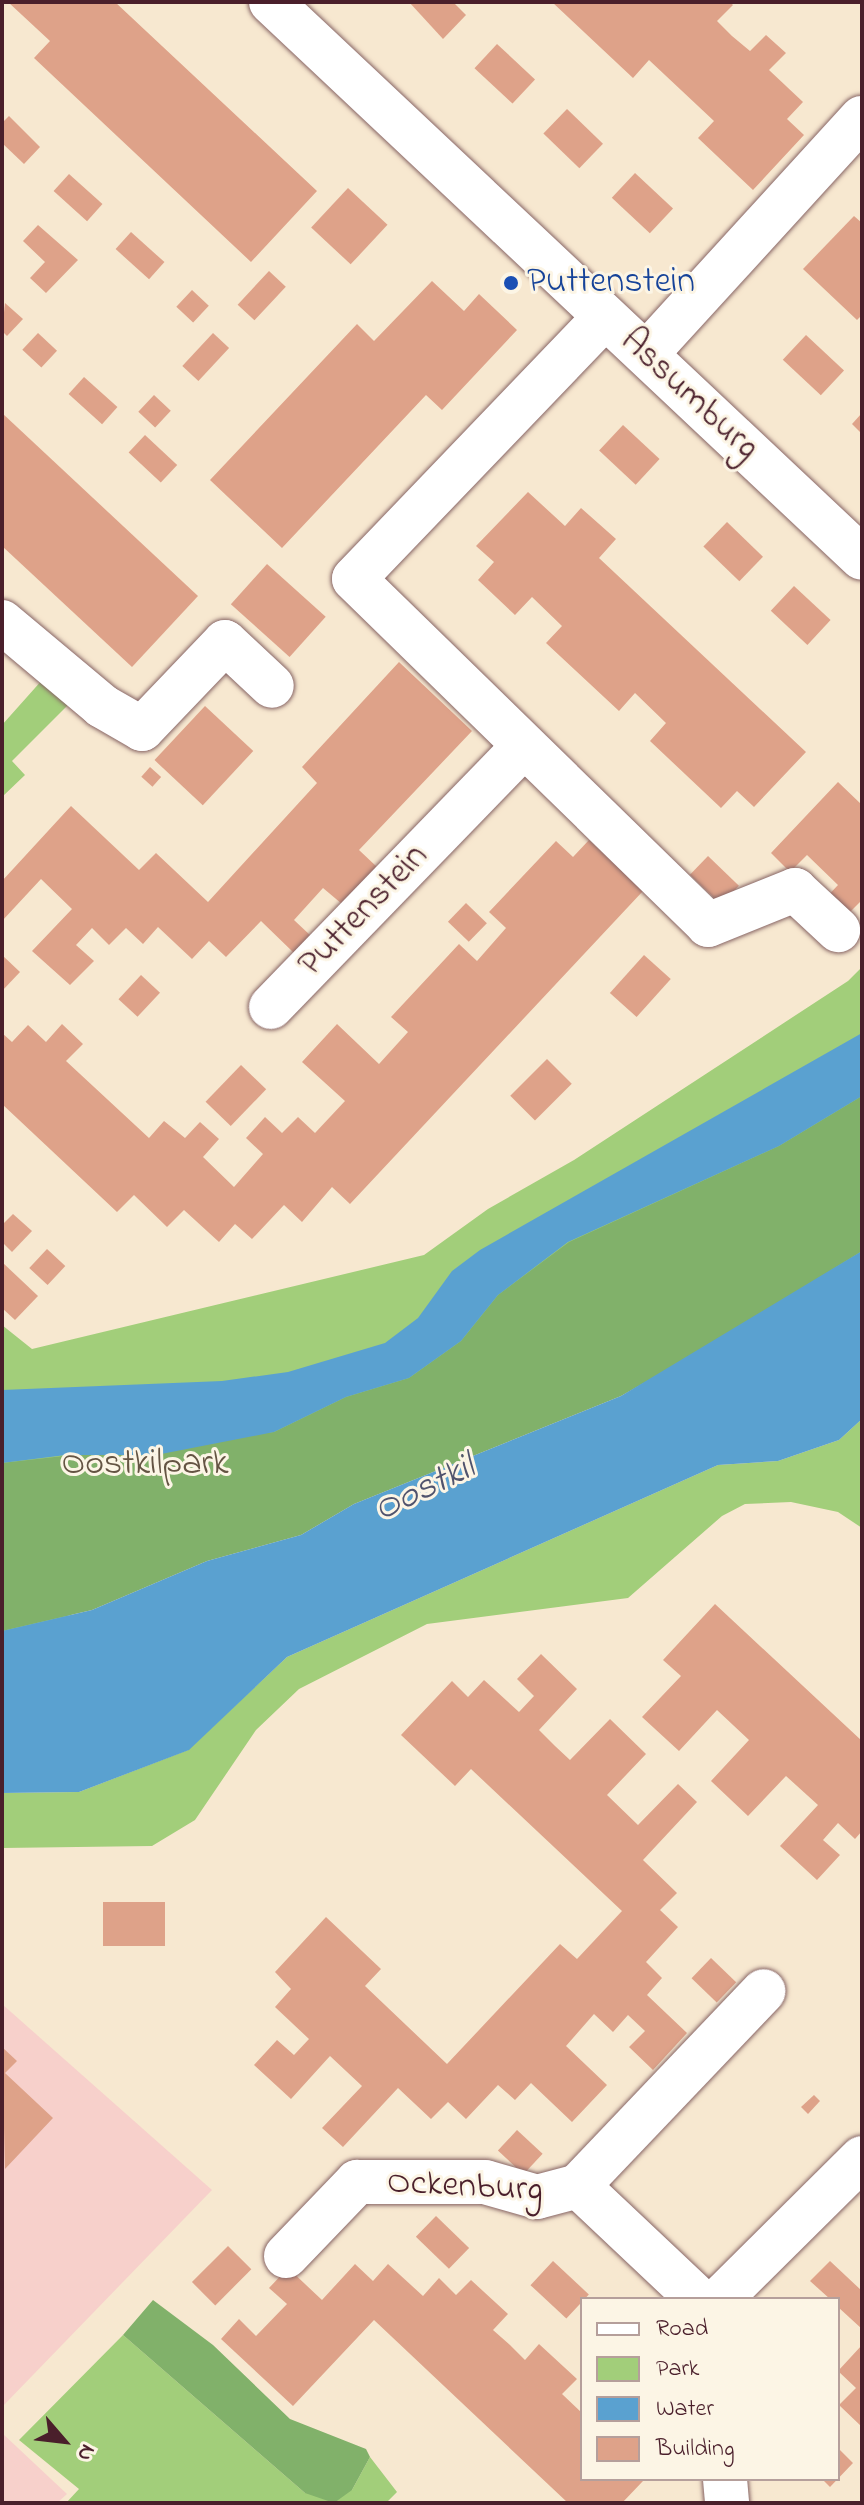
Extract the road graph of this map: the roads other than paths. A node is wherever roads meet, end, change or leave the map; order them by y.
1 (271, 2) edge
2 (862, 118) edge
3 (604, 318) junction
4 (648, 352) junction
5 (862, 558) edge
6 (2, 622) edge
7 (272, 686) dead end
8 (524, 746) junction
9 (838, 930) dead end
10 (271, 1007) dead end
11 (764, 1991) dead end
12 (862, 2158) edge
13 (578, 2186) junction
14 (286, 2256) dead end
15 (696, 2297) edge
16 (722, 2297) edge
17 (725, 2481) edge
18 (727, 2503) edge

1 - 3 street, Assumburg
2 - 4 street
3 - 4 street, Assumburg
3 - 8 street
4 - 5 street, Assumburg
6 - 7 street
8 - 9 street
8 - 10 street, Puttenstein
11 - 13 street, Ockenburg
12 - 16 street
13 - 14 street, Ockenburg
13 - 15 street, Ockenburg
17 - 18 street

